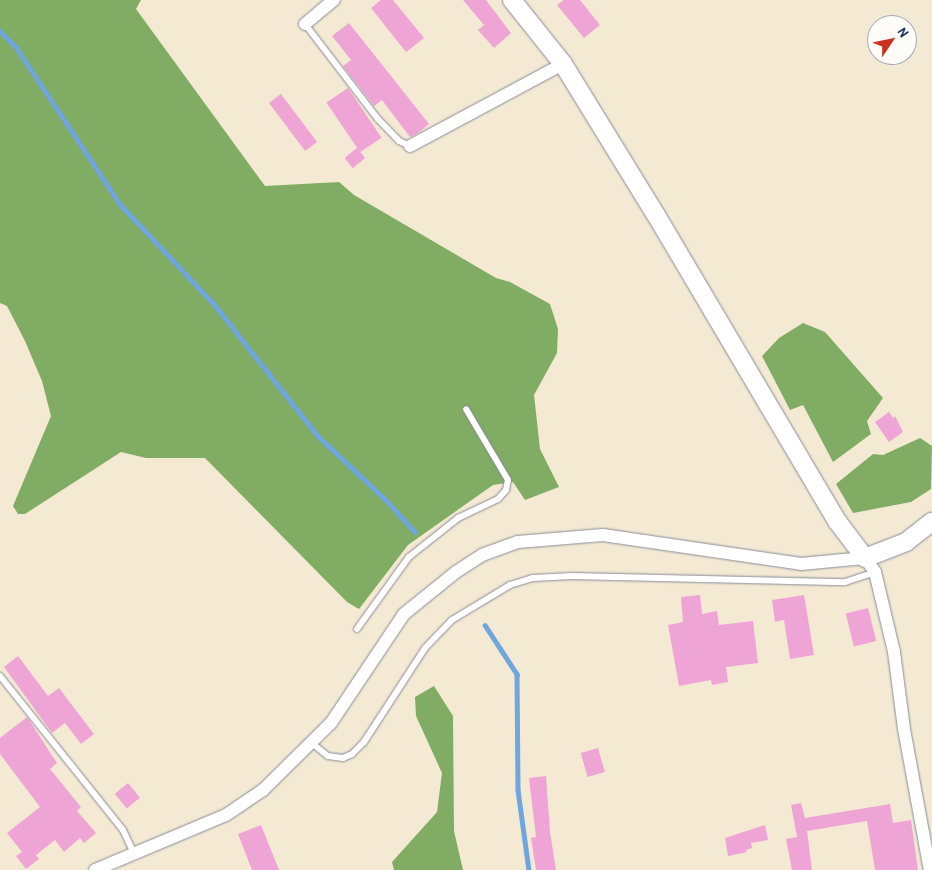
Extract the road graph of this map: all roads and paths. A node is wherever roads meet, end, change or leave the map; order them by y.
1 (334, 0) edge
2 (512, 0) edge
3 (305, 24) joint
4 (563, 64) junction
5 (410, 146) joint
6 (466, 409) dead end
7 (932, 522) edge
8 (870, 565) junction
9 (357, 629) dead end
10 (0, 676) edge
11 (313, 744) junction
12 (134, 854) junction
13 (95, 870) edge
14 (930, 870) edge

1 - 3 street
2 - 4 street
3 - 5 lane
4 - 5 street
4 - 8 street
6 - 9 lane
7 - 8 street
8 - 11 lane
8 - 11 street
8 - 14 street
10 - 12 lane
11 - 12 street
12 - 13 street

